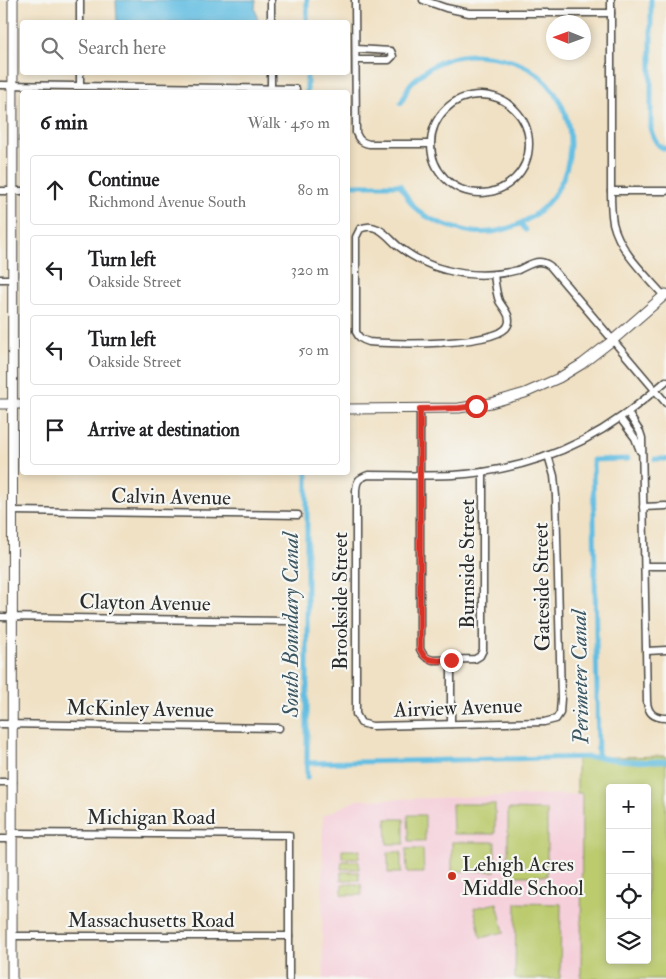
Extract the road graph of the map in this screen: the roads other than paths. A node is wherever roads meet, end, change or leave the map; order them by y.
1 (12, 0) edge
2 (80, 0) edge
3 (271, 0) edge
4 (355, 0) edge
5 (423, 0) edge
6 (611, 0) edge
7 (611, 13) junction
8 (80, 20) edge
9 (271, 20) edge
10 (356, 49) junction
11 (356, 60) junction
12 (80, 75) edge
13 (271, 75) edge
14 (0, 84) edge
15 (13, 85) junction
16 (80, 85) junction
17 (271, 88) junction
18 (296, 89) dead end
19 (431, 144) junction
20 (0, 191) edge
21 (18, 191) edge
22 (611, 191) junction
23 (666, 191) edge
24 (494, 274) junction
25 (0, 279) edge
26 (12, 279) junction
27 (665, 295) edge
28 (613, 340) junction
29 (666, 381) edge
30 (655, 390) junction
31 (666, 403) edge
32 (0, 404) edge
33 (18, 404) edge
34 (350, 409) edge
35 (420, 409) junction
36 (628, 413) junction
37 (620, 418) junction
38 (548, 455) junction
39 (642, 457) junction
40 (483, 472) junction
41 (420, 475) junction
42 (666, 506) edge
43 (644, 507) junction
44 (13, 511) junction
45 (298, 515) dead end
46 (645, 566) junction
47 (666, 566) edge
48 (0, 617) edge
49 (13, 617) junction
50 (289, 621) dead end
51 (666, 650) edge
52 (647, 651) junction
53 (451, 660) junction
54 (666, 718) edge
55 (556, 719) joint
56 (361, 723) joint
57 (0, 724) edge
58 (13, 724) junction
59 (451, 724) junction
60 (279, 728) dead end
61 (0, 782) edge
62 (13, 782) junction
63 (12, 836) junction
64 (0, 839) edge
65 (12, 936) junction
66 (289, 936) junction
67 (12, 979) edge
68 (289, 979) edge

1 - 15 main road
2 - 8 street
3 - 9 street
4 - 10 street
5 - 7 street
6 - 7 street
7 - 22 street
10 - 11 street
10 - 11 street
11 - 19 street
12 - 16 street
13 - 17 street
14 - 15 street
15 - 16 street
15 - 21 main road
16 - 17 street
17 - 18 street
19 - 19 street
20 - 21 street
21 - 26 main road
22 - 23 street
22 - 27 street
24 - 24 street
24 - 28 street
25 - 26 street
26 - 33 main road
27 - 28 main road
28 - 30 street
28 - 35 main road
29 - 30 street
30 - 31 street
30 - 36 street
32 - 33 main road
33 - 44 main road
34 - 35 main road
35 - 41 street, Burnside Street
36 - 37 street
36 - 39 street
37 - 38 street
37 - 39 street
38 - 40 street
38 - 55 street, Gateside Street
39 - 43 street
40 - 41 street
40 - 53 street, Burnside Street
41 - 53 street, Burnside Street
41 - 56 street, Brookside Street
42 - 43 street
43 - 46 street
44 - 45 street, Calvin Avenue
44 - 49 main road
46 - 47 street
46 - 52 street
48 - 49 street, Clayton Avenue
49 - 50 street, Clayton Avenue
49 - 58 main road
51 - 52 street
52 - 54 street
53 - 59 street
55 - 59 street, Airview Avenue
56 - 59 street, Airview Avenue
57 - 58 street, McKinley Avenue
58 - 60 street, McKinley Avenue
58 - 62 main road
61 - 62 street
62 - 63 main road
63 - 64 street, Michigan Road
63 - 65 main road
63 - 66 street, Michigan Road
65 - 66 street, Massachusetts Road
65 - 67 main road
66 - 68 street

